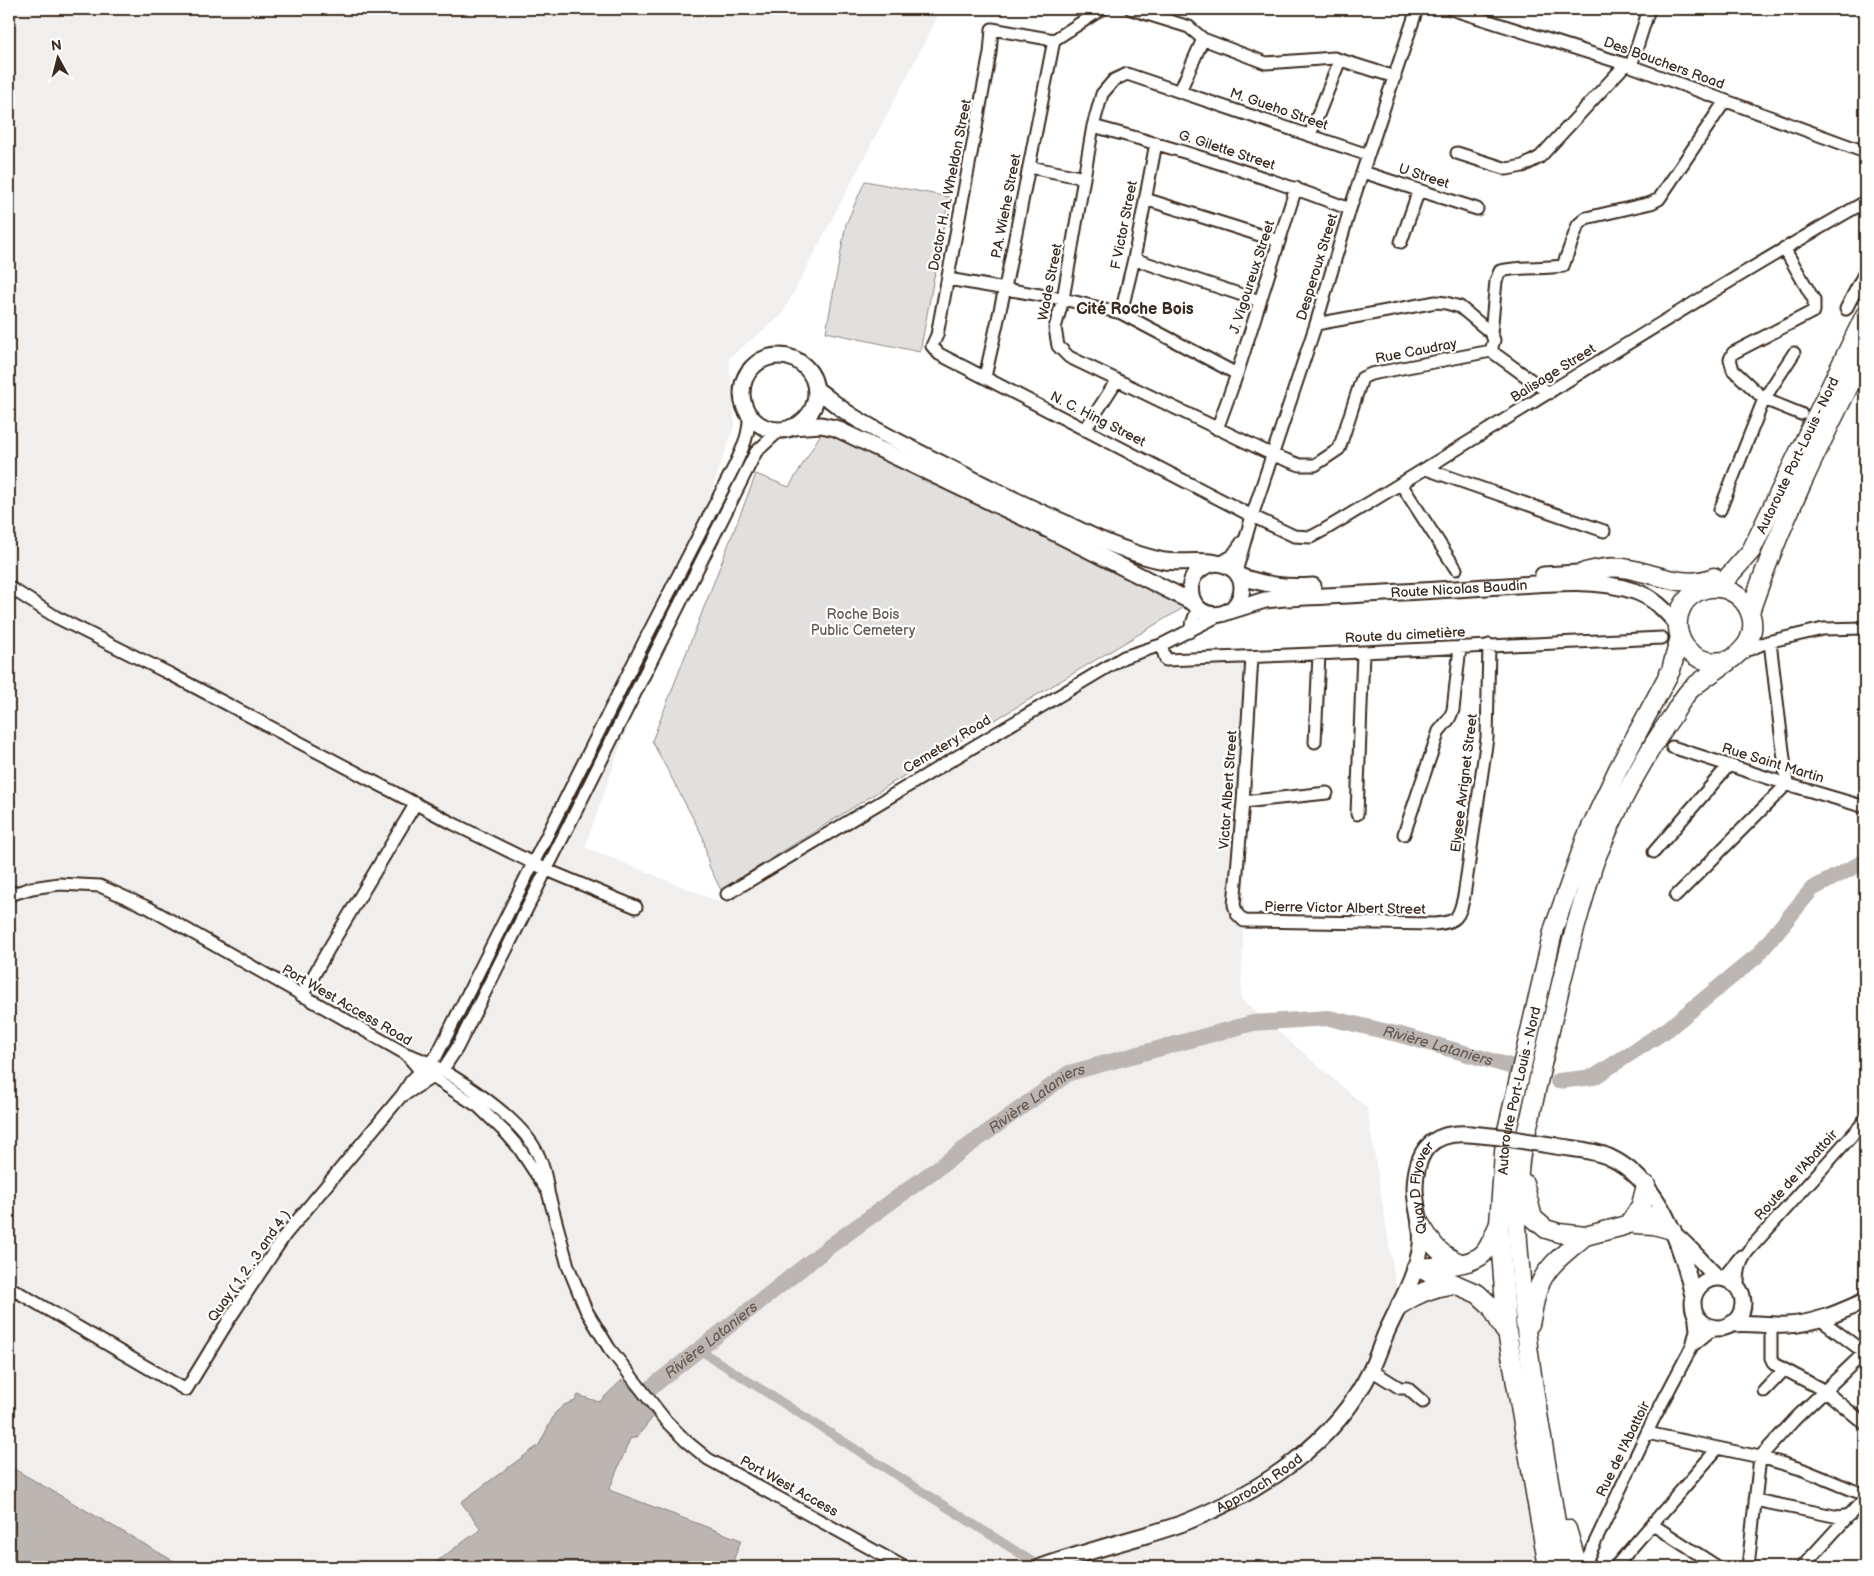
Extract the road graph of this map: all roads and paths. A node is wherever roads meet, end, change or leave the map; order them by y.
1 (1102, 9) edge
2 (1131, 9) edge
3 (1416, 9) edge
4 (1451, 9) edge
5 (1649, 9) edge
6 (1203, 39) junction
7 (1054, 40) junction
8 (1340, 60) junction
9 (1629, 65) junction
10 (1395, 77) junction
11 (1114, 80) joint
12 (1180, 91) junction
13 (1725, 101) junction
14 (1093, 126) junction
15 (1310, 135) junction
16 (1156, 142) junction
17 (1865, 152) edge
18 (1457, 153) dead end
19 (1368, 155) junction
20 (1030, 167) junction
21 (1362, 172) junction
22 (1084, 178) junction
23 (1296, 188) junction
24 (1419, 190) junction
25 (1145, 199) junction
26 (1865, 202) edge
27 (1350, 209) junction
28 (1477, 209) dead end
29 (1279, 241) junction
30 (1401, 242) dead end
31 (1784, 248) junction
32 (1134, 259) junction
33 (1865, 272) edge
34 (948, 279) junction
35 (1005, 288) junction
36 (1063, 299) junction
37 (1260, 301) junction
38 (1846, 309) dead end
39 (1121, 313) junction
40 (1865, 316) edge
41 (1316, 324) junction
42 (1490, 333) junction
43 (932, 346) joint
44 (1491, 351) junction
45 (1794, 353) dead end
46 (1865, 354) edge
47 (1237, 374) junction
48 (985, 378) junction
49 (1117, 380) junction
50 (816, 388) junction
51 (1548, 393) junction
52 (1764, 399) junction
53 (1801, 414) dead end
54 (749, 415) junction
55 (786, 429) junction
56 (1217, 429) junction
57 (1085, 430) junction
58 (1273, 455) junction
59 (1426, 469) junction
60 (1786, 479) junction
61 (1401, 484) junction
62 (1720, 510) dead end
63 (1252, 516) junction
64 (1604, 531) dead end
65 (1247, 535) junction
66 (1218, 563) junction
67 (1456, 569) dead end
68 (1585, 572) junction
69 (1237, 574) junction
70 (9, 586) edge
71 (1718, 588) junction
72 (1698, 592) junction
73 (1195, 605) junction
74 (1225, 612) junction
75 (1751, 616) junction
76 (1865, 628) edge
77 (1679, 631) junction
78 (1189, 632) junction
79 (1662, 638) dead end
80 (1768, 642) junction
81 (1161, 645) junction
82 (1489, 645) junction
83 (1460, 647) junction
84 (1363, 652) junction
85 (1320, 654) junction
86 (1735, 655) junction
87 (1252, 657) junction
88 (1315, 742) dead end
89 (1672, 747) dead end
90 (1729, 765) junction
91 (1787, 784) junction
92 (1327, 793) dead end
93 (1243, 802) junction
94 (416, 804) junction
95 (1865, 807) edge
96 (1357, 814) dead end
97 (1404, 834) dead end
98 (1654, 852) dead end
99 (533, 863) junction
100 (547, 870) junction
101 (727, 894) dead end
102 (9, 895) edge
103 (1676, 896) dead end
104 (636, 908) dead end
105 (1244, 921) joint
106 (1449, 922) joint
107 (302, 996) junction
108 (425, 1067) junction
109 (437, 1074) junction
110 (402, 1096) junction
111 (1865, 1118) edge
112 (1520, 1161) junction
113 (1646, 1185) junction
114 (1662, 1212) junction
115 (1499, 1224) junction
116 (1629, 1224) junction
117 (1421, 1225) junction
118 (1672, 1232) junction
119 (1585, 1236) junction
120 (1748, 1251) junction
121 (1460, 1263) junction
122 (1416, 1268) junction
123 (1720, 1277) junction
124 (1453, 1284) junction
125 (9, 1287) edge
126 (1738, 1287) junction
127 (1693, 1296) junction
128 (1865, 1301) edge
129 (1743, 1304) junction
130 (1400, 1305) junction
131 (1694, 1312) junction
132 (1821, 1320) junction
133 (1769, 1325) junction
134 (1727, 1326) junction
135 (1508, 1337) junction
136 (1527, 1340) junction
137 (1692, 1346) junction
138 (1865, 1353) edge
139 (616, 1357) joint
140 (1371, 1370) junction
141 (1784, 1370) junction
142 (1764, 1391) dead end
143 (1825, 1391) junction
144 (1422, 1402) dead end
145 (1865, 1424) edge
146 (1647, 1433) junction
147 (1542, 1442) junction
148 (1718, 1448) junction
149 (1760, 1457) junction
150 (1865, 1496) edge
151 (1755, 1500) junction
152 (1850, 1515) junction
153 (1653, 1525) junction
154 (1047, 1565) edge
155 (904, 1567) edge
156 (1548, 1567) edge
157 (1563, 1567) edge
158 (1578, 1567) edge
159 (1586, 1567) edge
160 (1616, 1567) edge
161 (1718, 1567) edge
162 (1748, 1567) edge
163 (1802, 1567) edge

1 - 7 street
2 - 6 street
3 - 10 street, Desperoux Street
4 - 9 street, Des Bouchers Road
5 - 9 street
6 - 8 street
6 - 12 street
7 - 20 street, P.A. Wiehe Street
7 - 34 street, Doctor H. A. Wheldon Street
8 - 10 street
8 - 15 street
9 - 13 street, Des Bouchers Road
9 - 18 street
10 - 19 street, Desperoux Street
11 - 12 street, M. Gueho Street
11 - 14 street, Wade Street
12 - 15 street, M. Gueho Street
13 - 17 street, Des Bouchers Road
13 - 42 street
14 - 16 street, G. Gilette Street
14 - 22 street, Wade Street
15 - 19 street, M. Gueho Street
16 - 23 street, G. Gilette Street
16 - 25 street, F Victor Street
19 - 21 street, Desperoux Street
20 - 22 street
20 - 35 street, P.A. Wiehe Street
21 - 24 street, U Street
21 - 27 street, Desperoux Street
22 - 36 street, Wade Street
23 - 27 street, G. Gilette Street
23 - 29 street, J. Vigoureux Street
24 - 28 street, U Street
24 - 30 street
25 - 29 street
25 - 32 street, F Victor Street
26 - 31 street, Balisage Street
27 - 41 street, Desperoux Street
29 - 37 street, J. Vigoureux Street
31 - 51 street, Balisage Street
31 - 52 street
32 - 37 street
32 - 39 street, F Victor Street
33 - 38 street
34 - 35 street
34 - 43 street, Doctor H. A. Wheldon Street
35 - 36 street
35 - 48 street, P.A. Wiehe Street
36 - 39 street
36 - 49 street, Wade Street
37 - 47 street, J. Vigoureux Street
39 - 47 street
40 - 60 highway, Autoroute Port-Louis - Nord
41 - 42 street
41 - 58 street, Desperoux Street
42 - 44 street
43 - 48 street, N. C. Hing Street
44 - 51 street
44 - 58 street, Rue Caudray
45 - 52 street
46 - 75 highway, Autoroute Port-Louis - Nord
47 - 56 street, J. Vigoureux Street
48 - 57 street, N. C. Hing Street
49 - 56 street, Wade Street
49 - 57 street
50 - 54 main road
50 - 55 main road
50 - 66 main road
51 - 59 street, Balisage Street
52 - 53 street
52 - 62 street
54 - 55 main road
54 - 99 street
55 - 73 main road
55 - 100 street
56 - 58 street, Wade Street
57 - 63 street, N. C. Hing Street
58 - 63 street, Desperoux Street
59 - 61 street, Balisage Street
59 - 64 street
60 - 68 highway
60 - 71 highway, Autoroute Port-Louis - Nord
61 - 63 street, Balisage Street
61 - 67 street
63 - 65 street, Desperoux Street
65 - 66 street
65 - 69 street, Desperoux Street
66 - 69 main road
66 - 73 main road
68 - 69 main road, Route Nicolas Baudin
68 - 72 main road, Route Nicolas Baudin
69 - 74 main road
70 - 94 street
71 - 72 highway
71 - 75 highway
72 - 77 highway
73 - 74 main road
73 - 78 street
74 - 77 main road, Route Nicolas Baudin
74 - 78 street, Cemetery Road
75 - 80 street
75 - 86 highway
76 - 80 street
77 - 86 highway
77 - 115 highway, Autoroute Port-Louis - Nord
78 - 81 street, Cemetery Road
79 - 82 street, Route du cimetière
80 - 86 street
80 - 91 street
81 - 87 street, Route du cimetière
81 - 101 street, Cemetery Road
82 - 83 street, Route du cimetière
82 - 106 street, Elysee Avrignet Street
83 - 84 street, Route du cimetière
83 - 97 street
84 - 85 street, Route du cimetière
84 - 96 street
85 - 87 street, Route du cimetière
85 - 88 street
86 - 112 highway, Autoroute Port-Louis - Nord
87 - 93 street, Victor Albert Street
89 - 90 street, Rue Saint Martin
90 - 91 street, Rue Saint Martin
90 - 98 street
91 - 95 street, Rue Saint Martin
91 - 103 street
92 - 93 street
93 - 105 street, Victor Albert Street
94 - 99 street
94 - 107 street
99 - 100 street
99 - 108 street
100 - 104 street
100 - 109 street
102 - 107 street, Port West Access Road
105 - 106 street, Pierre Victor Albert Street
107 - 108 street, Port West Access Road
108 - 109 street, Port West Access Road
108 - 110 street
109 - 110 street
109 - 139 street, Port West Access Road
110 - 125 street, Quay ( 1, 2 . 3 and 4 )
111 - 120 street, Route de l'Abattoir
112 - 119 highway
112 - 136 highway, Autoroute Port-Louis - Nord
113 - 114 main road, Quay D Flyover
113 - 116 highway
113 - 117 main road, Quay D Flyover, bridge
114 - 116 highway
114 - 118 main road, Quay D Flyover
115 - 121 highway
115 - 135 highway, Autoroute Port-Louis - Nord
116 - 118 highway
116 - 119 highway
117 - 121 highway
117 - 122 main road, Quay D Flyover
118 - 123 main road
118 - 127 main road
119 - 136 highway
120 - 123 street, Route de l'Abattoir
120 - 126 street, Route de l'Abattoir
121 - 122 highway
122 - 124 highway
122 - 130 main road, Quay D Flyover
123 - 126 main road
123 - 127 main road
124 - 130 highway
124 - 135 highway
126 - 129 main road
127 - 131 main road
128 - 132 main road
129 - 133 main road
129 - 134 main road
130 - 140 main road, Approach Road
131 - 134 main road
131 - 137 street, Rue de l'Abattoir
132 - 133 main road
132 - 138 street
133 - 134 main road
133 - 141 street
134 - 137 street, Rue de l'Abattoir
135 - 156 highway, Autoroute Port-Louis - Nord
136 - 147 highway, Autoroute Port-Louis - Nord
137 - 146 street, Rue de l'Abattoir
138 - 143 street
139 - 155 street, Port West Access
140 - 144 street
140 - 154 main road, Approach Road
141 - 142 street
141 - 143 street
143 - 145 street
143 - 149 street
146 - 148 street
146 - 159 street, Rue de l'Abattoir
147 - 157 highway, Autoroute Port-Louis - Nord
147 - 158 highway
148 - 149 street
148 - 153 street
149 - 150 street
149 - 151 street
150 - 152 street
151 - 152 street
151 - 162 street
152 - 163 street
153 - 160 street
153 - 161 street

